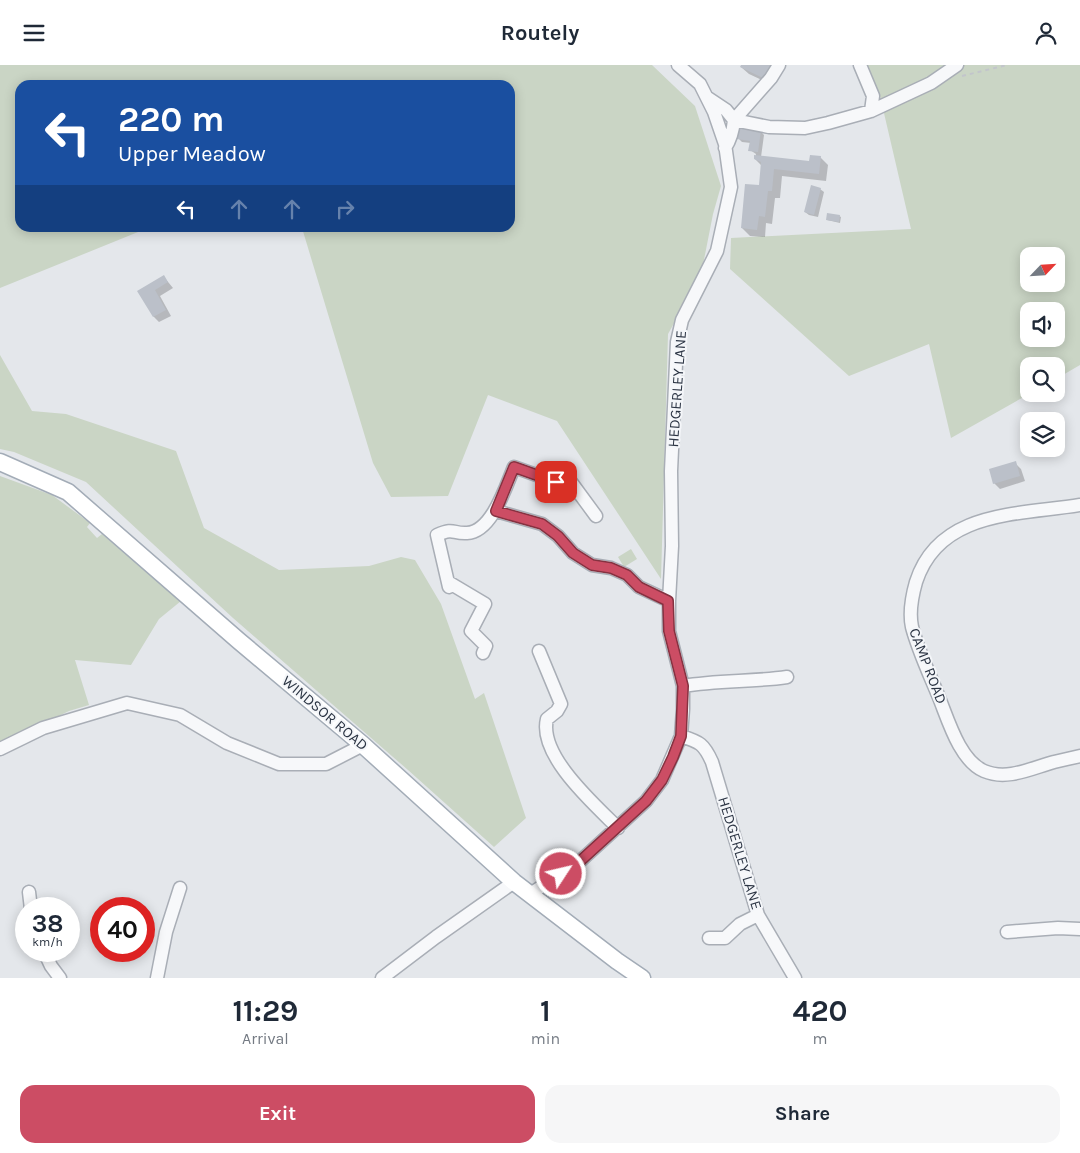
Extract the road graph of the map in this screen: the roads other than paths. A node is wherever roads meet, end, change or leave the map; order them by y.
1 (678, 65) edge
2 (779, 65) edge
3 (860, 65) edge
4 (958, 71) edge
5 (706, 96) junction
6 (871, 111) junction
7 (734, 120) junction
8 (725, 148) junction
9 (0, 463) edge
10 (1080, 505) edge
11 (496, 511) junction
12 (596, 516) dead end
13 (668, 601) junction
14 (539, 651) dead end
15 (484, 653) dead end
16 (787, 677) dead end
17 (683, 686) junction
18 (681, 736) junction
19 (363, 745) junction
20 (0, 749) edge
21 (1080, 757) edge
22 (618, 828) junction
23 (514, 882) junction
24 (180, 888) dead end
25 (29, 891) dead end
26 (530, 894) junction
27 (30, 897) edge
28 (758, 915) junction
29 (1080, 929) edge
30 (1007, 932) dead end
31 (710, 938) dead end
32 (49, 962) edge
33 (60, 978) edge
34 (157, 978) edge
35 (382, 978) edge
36 (642, 978) edge
37 (795, 978) edge

1 - 5 street, HEDGERLEY LANE
2 - 7 street
3 - 6 street
4 - 6 street
5 - 7 street
5 - 8 street, HEDGERLEY LANE
6 - 7 street
7 - 8 street
8 - 13 street, HEDGERLEY LANE
9 - 19 main road, WINDSOR ROAD
10 - 21 street, CAMP ROAD
11 - 12 street
11 - 13 street
11 - 15 street
13 - 17 street, HEDGERLEY LANE
14 - 22 street
16 - 17 street
17 - 18 street, HEDGERLEY LANE
18 - 22 street, HEDGERLEY LANE
18 - 28 street, HEDGERLEY LANE
19 - 20 street
19 - 23 main road, WINDSOR ROAD
22 - 26 street, HEDGERLEY LANE
23 - 26 main road, WINDSOR ROAD
23 - 35 street
24 - 34 street
25 - 27 street
26 - 36 main road, WINDSOR ROAD
28 - 31 street
28 - 37 street, HEDGERLEY LANE
29 - 30 street
32 - 33 street

